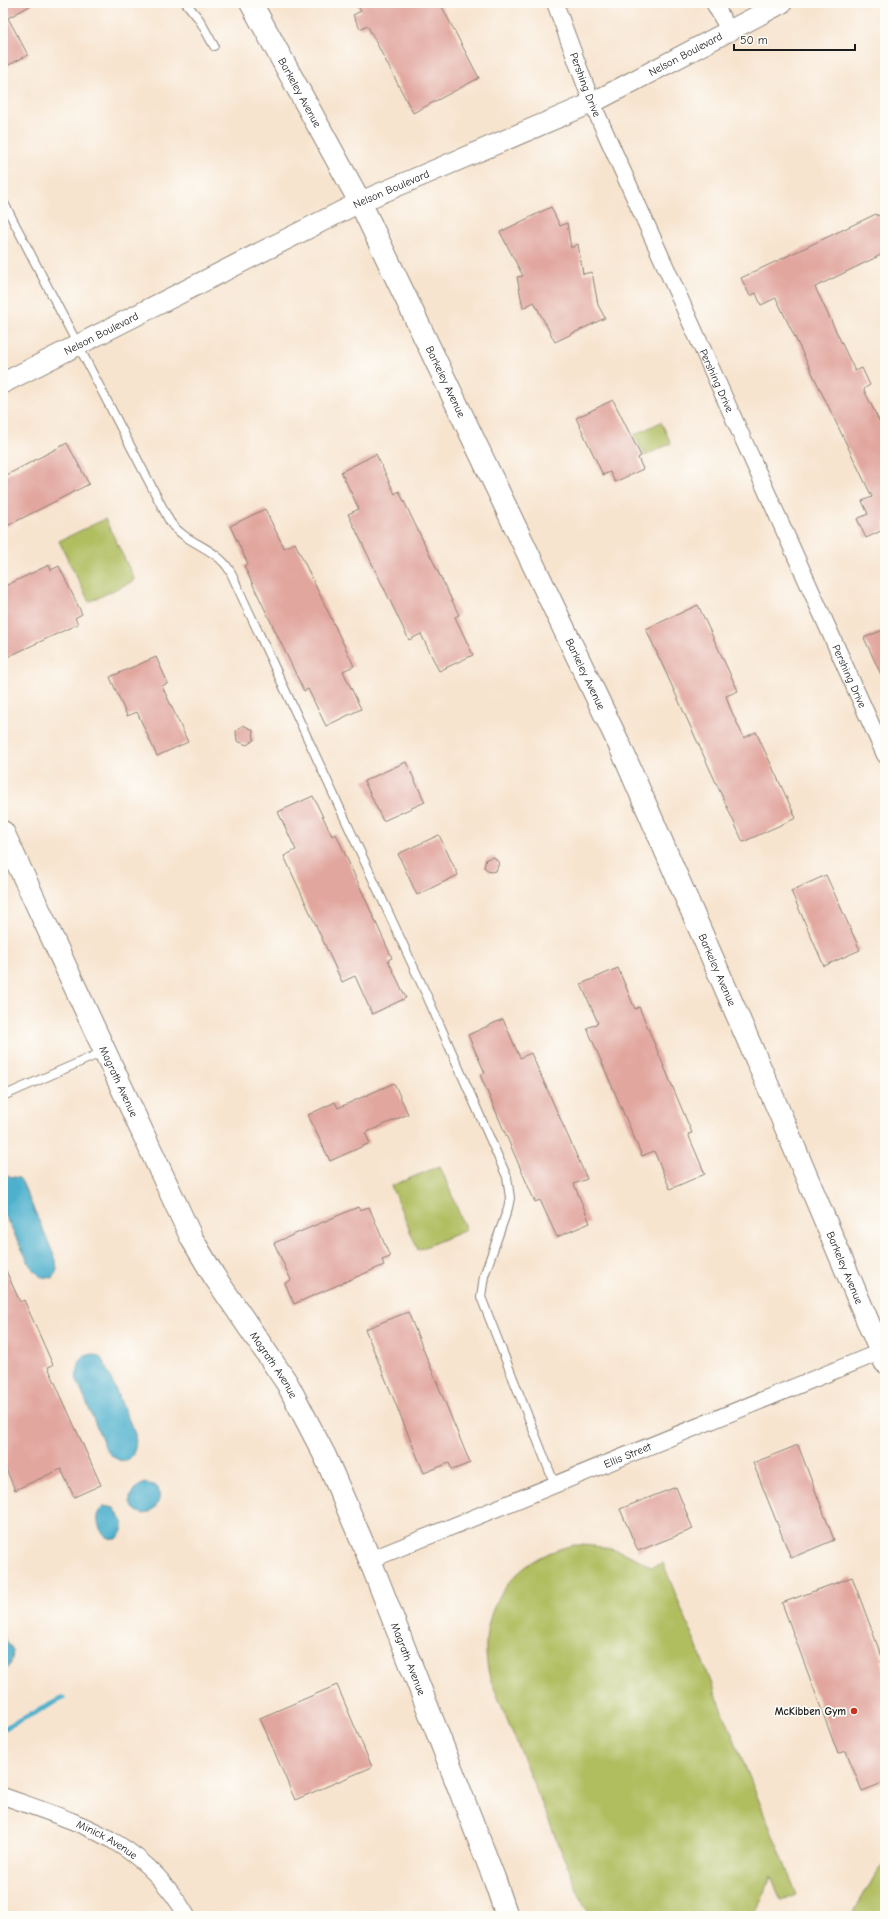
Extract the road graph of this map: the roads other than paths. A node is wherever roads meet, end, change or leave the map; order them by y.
1 (186, 3) edge
2 (251, 3) edge
3 (555, 3) edge
4 (714, 3) edge
5 (782, 3) edge
6 (730, 32) junction
7 (214, 46) dead end
8 (592, 102) junction
9 (3, 201) edge
10 (360, 202) junction
11 (77, 345) junction
12 (3, 383) edge
13 (885, 755) edge
14 (3, 832) edge
15 (105, 1050) junction
16 (3, 1096) edge
17 (884, 1354) edge
18 (555, 1485) junction
19 (370, 1560) junction
20 (3, 1796) edge
21 (188, 1916) edge
22 (507, 1916) edge

1 - 7 lane
2 - 10 main road, Barkeley Avenue
3 - 8 street, Pershing Drive
4 - 6 street
5 - 6 street, Nelson Boulevard
6 - 8 street, Nelson Boulevard
8 - 10 street, Nelson Boulevard
8 - 13 street, Pershing Drive
9 - 11 lane
10 - 11 street, Nelson Boulevard
10 - 17 main road, Barkeley Avenue
11 - 12 street, Nelson Boulevard
11 - 18 lane
14 - 15 main road, Magrath Avenue
15 - 16 lane
15 - 19 main road, Magrath Avenue
17 - 18 street, Ellis Street
18 - 19 street, Ellis Street
19 - 22 main road, Magrath Avenue
20 - 21 street, Minick Avenue

